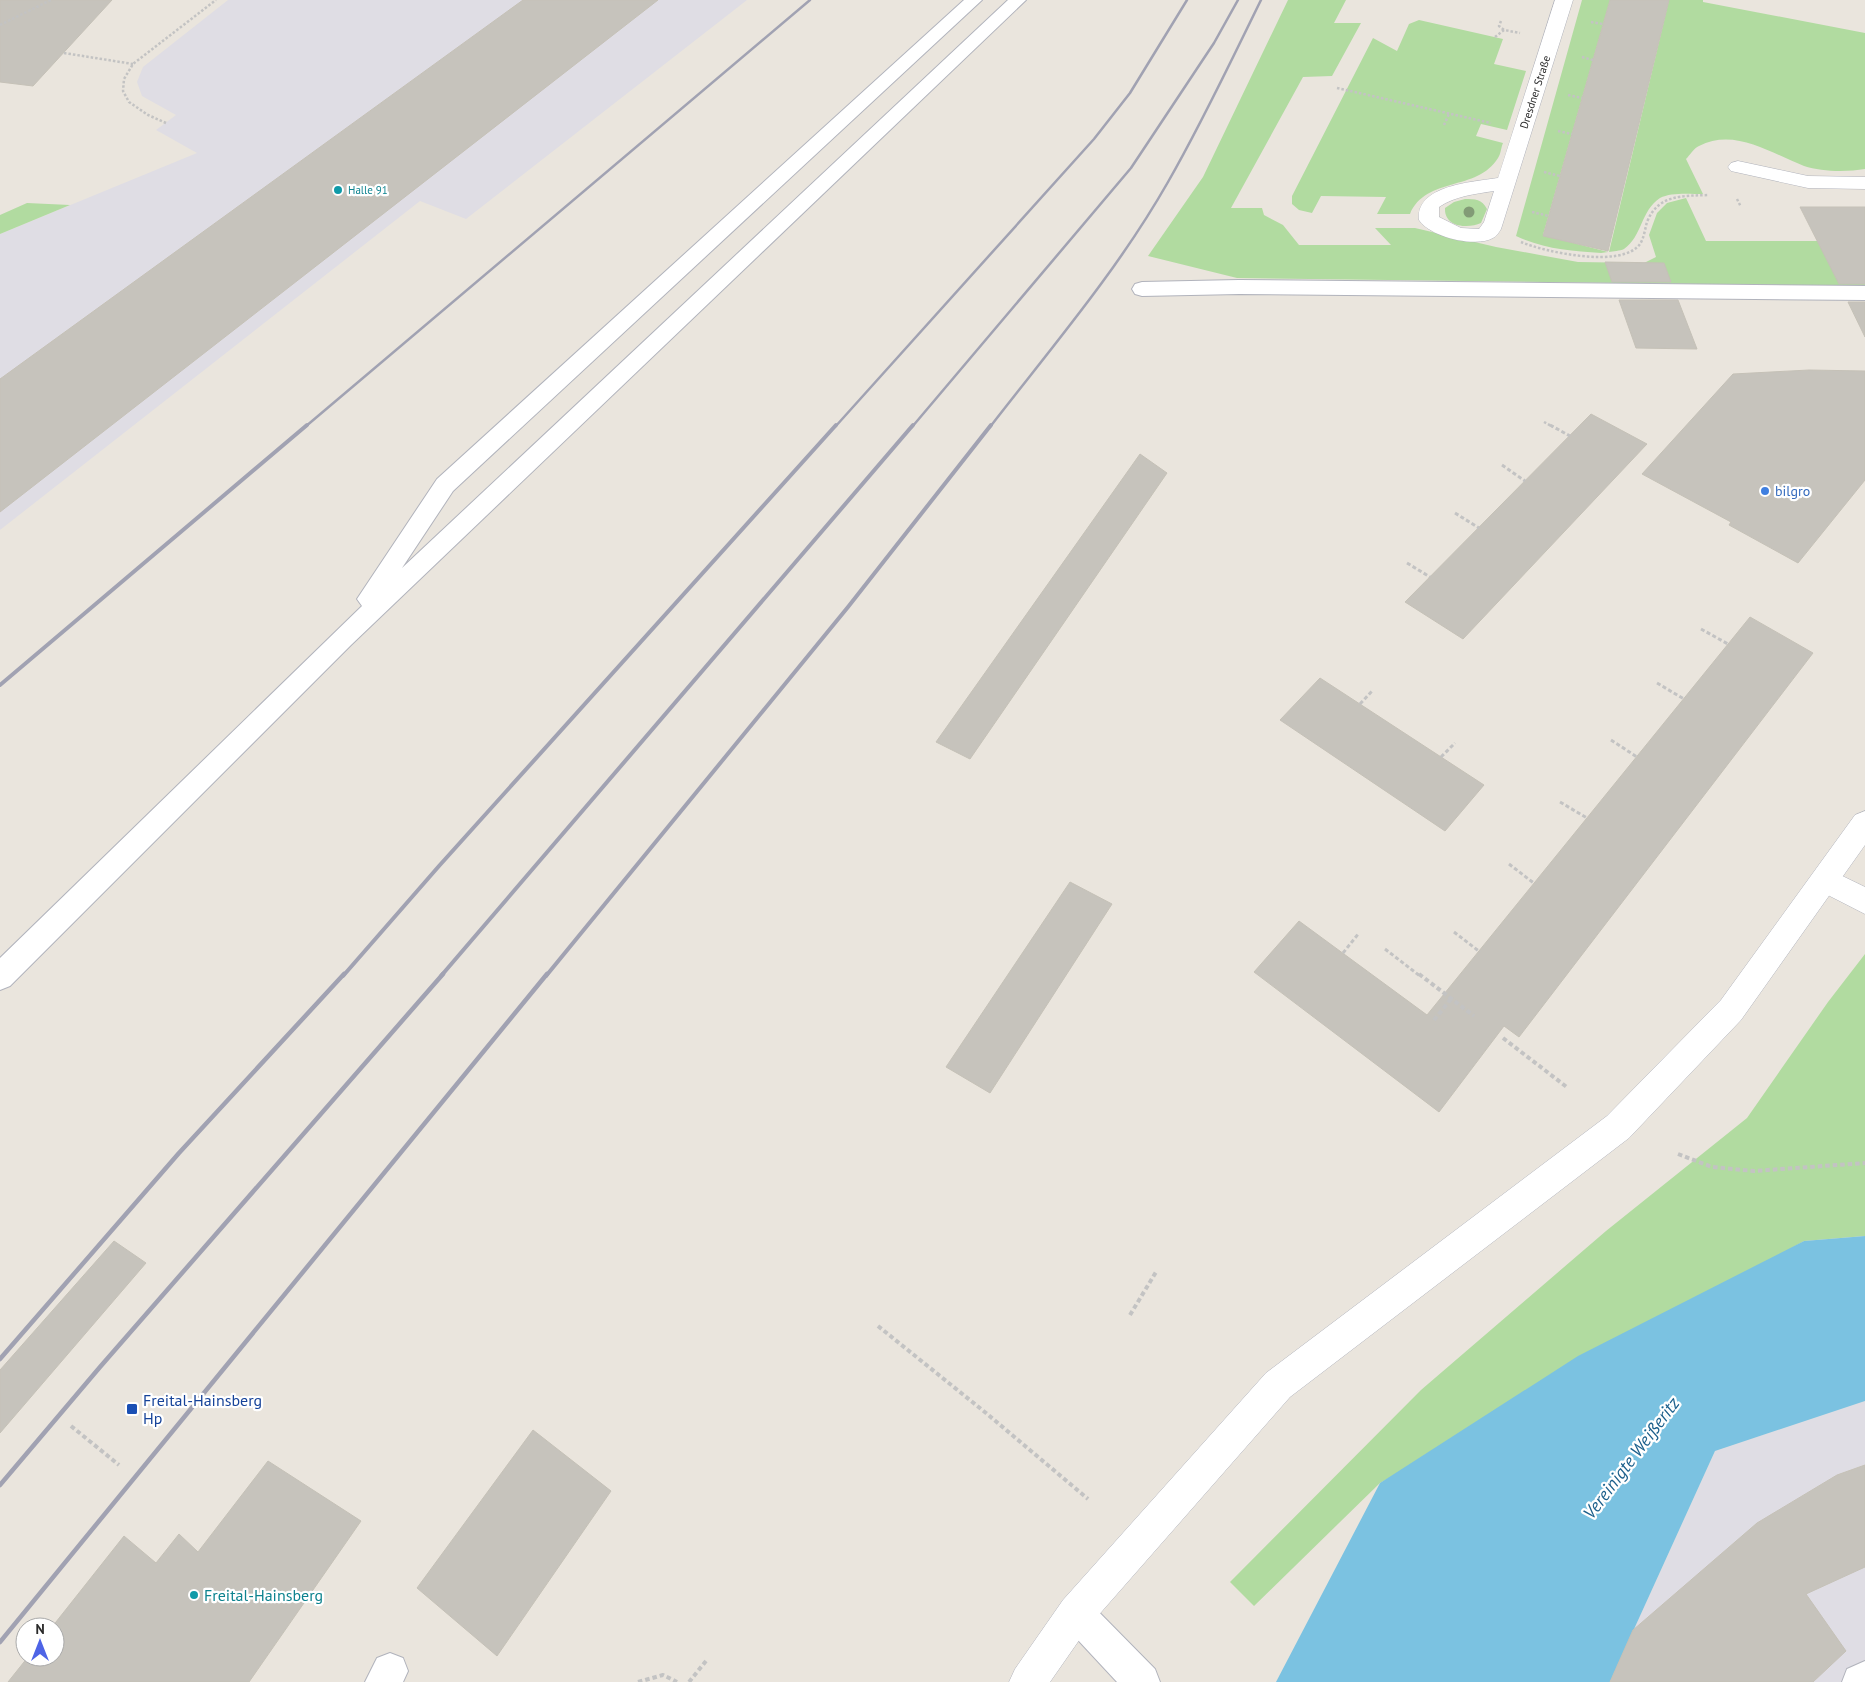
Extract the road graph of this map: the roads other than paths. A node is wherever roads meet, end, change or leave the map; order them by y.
1 (974, 0) edge
2 (1018, 0) edge
3 (1564, 0) edge
4 (1738, 167) dead end
5 (1506, 183) junction
6 (1865, 183) edge
7 (1142, 289) dead end
8 (1865, 293) edge
9 (343, 638) junction
10 (1865, 823) edge
11 (1826, 880) junction
12 (1865, 901) edge
13 (0, 977) edge
14 (1076, 1613) junction
15 (1865, 1680) edge
16 (1028, 1682) edge
17 (1142, 1682) edge
18 (1860, 1682) edge

1 - 9 lane
2 - 9 lane
3 - 5 main road, Dresdner Straße
4 - 6 main road
5 - 5 main road, Dresdner Straße
7 - 8 lane
9 - 13 lane
10 - 11 main road
11 - 12 main road
11 - 14 main road
14 - 16 main road
14 - 17 lane
15 - 18 lane

